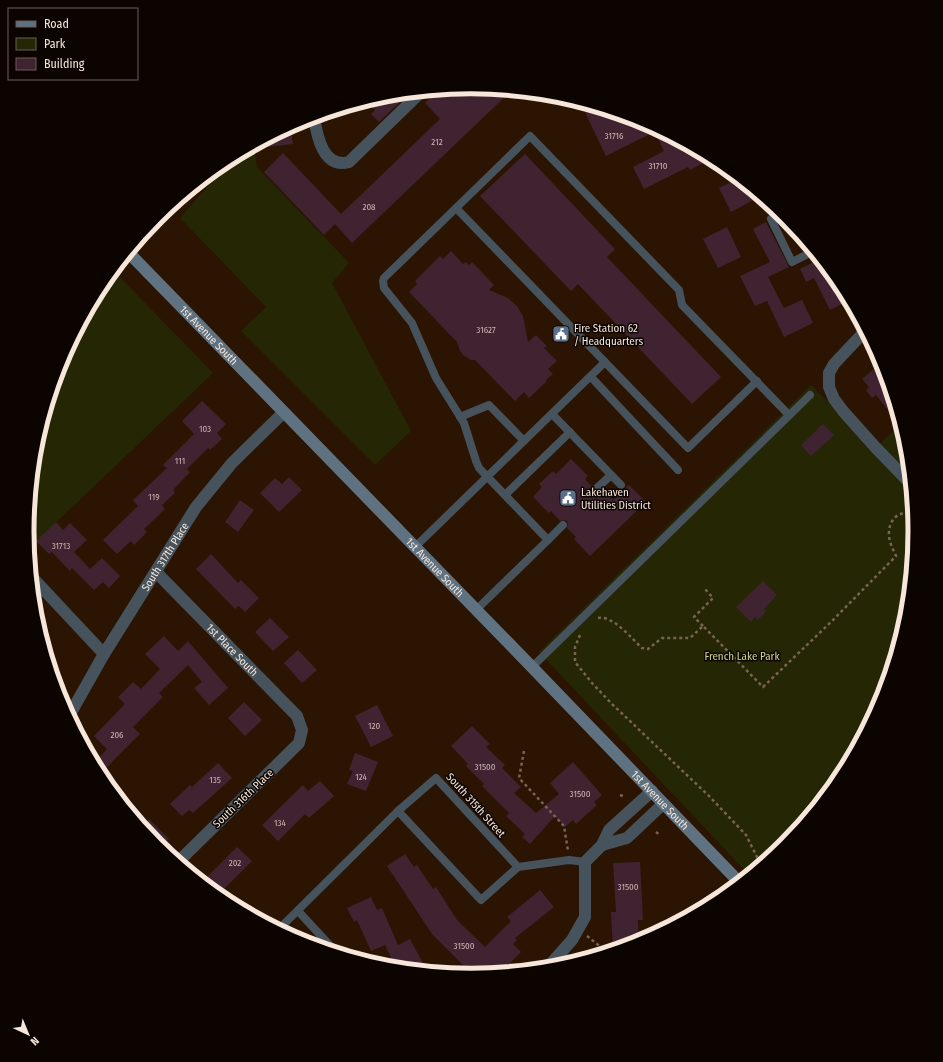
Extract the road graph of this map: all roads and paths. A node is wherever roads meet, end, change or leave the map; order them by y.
1 (416, 97) edge
2 (315, 123) edge
3 (456, 208) junction
4 (776, 217) edge
5 (809, 253) edge
6 (132, 256) edge
7 (862, 334) edge
8 (606, 362) junction
9 (591, 376) junction
10 (757, 381) junction
11 (810, 395) dead end
12 (283, 413) junction
13 (552, 414) junction
14 (789, 415) junction
15 (460, 417) junction
16 (570, 432) junction
17 (524, 441) junction
18 (678, 470) dead end
19 (611, 475) junction
20 (487, 477) junction
21 (905, 478) edge
22 (621, 485) dead end
23 (595, 490) dead end
24 (505, 495) junction
25 (908, 513) edge
26 (563, 525) dead end
27 (548, 540) junction
28 (415, 547) junction
29 (156, 572) junction
30 (37, 583) edge
31 (705, 589) dead end
32 (476, 610) junction
33 (596, 619) dead end
34 (703, 626) junction
35 (581, 631) dead end
36 (104, 654) junction
37 (532, 667) junction
38 (72, 710) edge
39 (302, 730) joint
40 (524, 751) dead end
41 (652, 791) junction
42 (663, 804) junction
43 (398, 811) junction
44 (656, 832) dead end
45 (660, 835) dead end
46 (602, 845) junction
47 (181, 859) edge
48 (569, 860) junction
49 (759, 861) edge
50 (585, 862) junction
51 (518, 867) junction
52 (736, 879) edge
53 (298, 911) junction
54 (283, 925) edge
55 (578, 929) junction
56 (329, 944) edge
57 (602, 948) edge
58 (553, 961) edge

1 - 2 street
3 - 8 lane
3 - 10 lane
3 - 15 lane
4 - 5 lane
6 - 12 main road, 1st Avenue South
7 - 21 street
8 - 9 lane
8 - 10 lane
9 - 13 lane
9 - 18 lane
10 - 14 lane
11 - 14 lane
12 - 28 main road, 1st Avenue South
12 - 29 street, South 317th Place
13 - 16 lane
13 - 17 lane
14 - 37 lane
15 - 17 lane
15 - 20 lane
16 - 19 lane
16 - 24 lane
17 - 20 lane
19 - 22 lane
19 - 23 lane
20 - 24 lane
20 - 28 lane
24 - 27 lane
25 - 34 path
26 - 27 lane
27 - 32 lane
28 - 32 main road, 1st Avenue South
29 - 36 street, South 317th Place
29 - 39 street, 1st Place South
30 - 36 street
31 - 34 path
32 - 37 main road, 1st Avenue South
33 - 34 path
35 - 49 path
36 - 38 street, South 317th Place
37 - 41 main road, 1st Avenue South
39 - 47 street, South 316th Place
40 - 48 path
41 - 42 main road, 1st Avenue South
41 - 46 street
42 - 46 street
42 - 52 main road, 1st Avenue South
43 - 51 lane
43 - 51 lane, South 315th Street
43 - 53 lane, South 315th Street
44 - 45 path
46 - 50 street
48 - 50 lane
48 - 51 lane
50 - 55 street
53 - 54 lane, South 315th Street
53 - 56 lane
55 - 57 path
55 - 58 street

